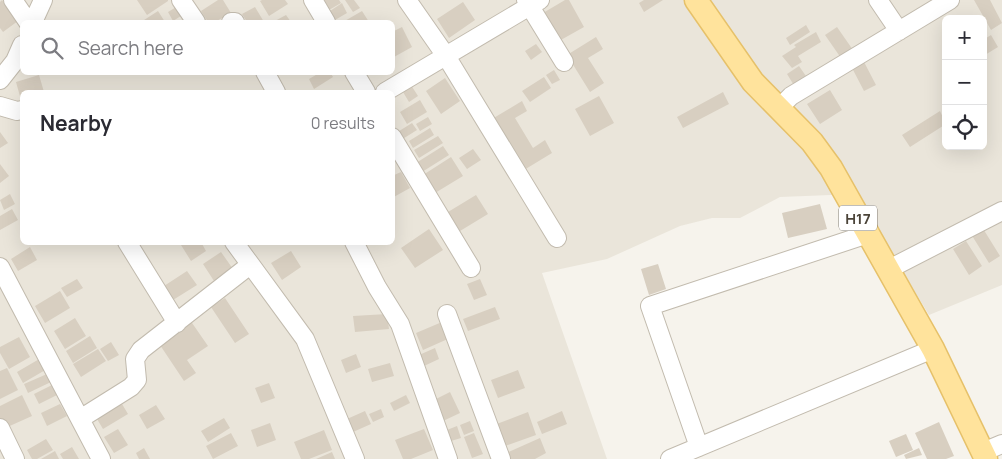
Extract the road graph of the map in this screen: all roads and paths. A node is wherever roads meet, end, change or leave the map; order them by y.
1 (13, 0) edge
2 (43, 0) edge
3 (181, 0) edge
4 (313, 0) edge
5 (407, 0) edge
6 (696, 0) edge
7 (878, 0) edge
8 (950, 0) edge
9 (532, 2) edge
10 (27, 20) edge
11 (34, 20) edge
12 (195, 20) edge
13 (325, 20) edge
14 (899, 31) junction
15 (20, 50) edge
16 (446, 56) junction
17 (564, 62) dead end
18 (267, 75) edge
19 (356, 75) edge
20 (0, 80) edge
21 (275, 90) edge
22 (365, 90) edge
23 (388, 90) edge
24 (0, 106) edge
25 (20, 110) edge
26 (778, 110) junction
27 (395, 142) edge
28 (1002, 211) edge
29 (868, 234) junction
30 (557, 238) dead end
31 (130, 245) edge
32 (236, 245) edge
33 (356, 245) edge
34 (250, 265) junction
35 (0, 267) edge
36 (471, 268) dead end
37 (889, 269) junction
38 (5, 286) edge
39 (447, 314) dead end
40 (177, 323) junction
41 (933, 349) junction
42 (80, 419) junction
43 (0, 428) edge
44 (698, 447) junction
45 (990, 452) edge
46 (15, 459) edge
47 (101, 459) edge
48 (356, 459) edge
49 (448, 459) edge
50 (501, 459) edge
51 (670, 459) edge

1 - 10 street
2 - 11 street
3 - 12 street
4 - 13 street
5 - 16 street
6 - 26 main road, H17
7 - 14 street
8 - 14 street
9 - 16 street
9 - 17 street
14 - 26 street
15 - 20 street
16 - 23 street
16 - 30 street
18 - 21 street
19 - 22 street
24 - 25 street
26 - 29 main road, H17
27 - 36 street
28 - 37 street
29 - 37 main road, H17
29 - 44 street
31 - 40 street
32 - 34 street
33 - 49 street
34 - 40 street
34 - 48 street
35 - 38 street
37 - 41 main road, H17
38 - 42 street
39 - 50 street
40 - 42 street
41 - 44 street
41 - 45 main road, H17
42 - 47 street
43 - 46 street
44 - 51 street

